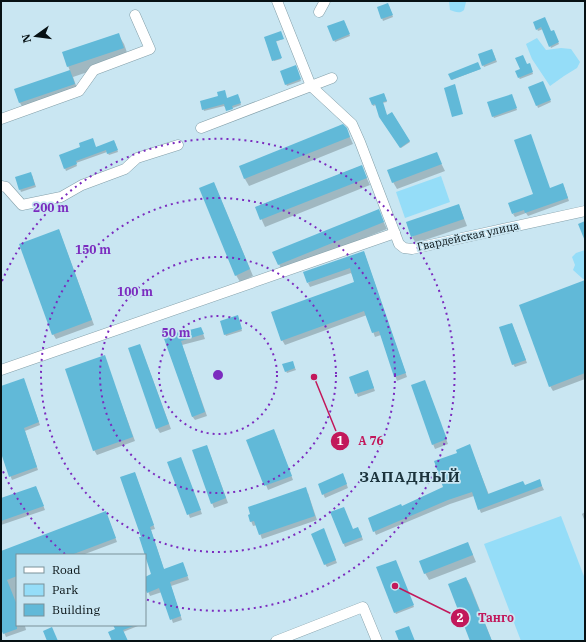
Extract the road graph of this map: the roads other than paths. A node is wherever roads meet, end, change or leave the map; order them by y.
1 (277, 1) edge
2 (325, 1) edge
3 (319, 12) dead end
4 (135, 15) dead end
5 (332, 78) dead end
6 (311, 86) junction
7 (1, 119) edge
8 (201, 128) dead end
9 (178, 145) dead end
10 (1, 186) edge
11 (585, 211) edge
12 (395, 233) junction
13 (1, 370) edge
14 (276, 641) edge
15 (377, 641) edge

1 - 6 street
2 - 3 street
4 - 7 street
5 - 6 street
6 - 8 street
6 - 12 street
9 - 10 street
11 - 12 street, Гвардейская улица
12 - 13 street
14 - 15 street

